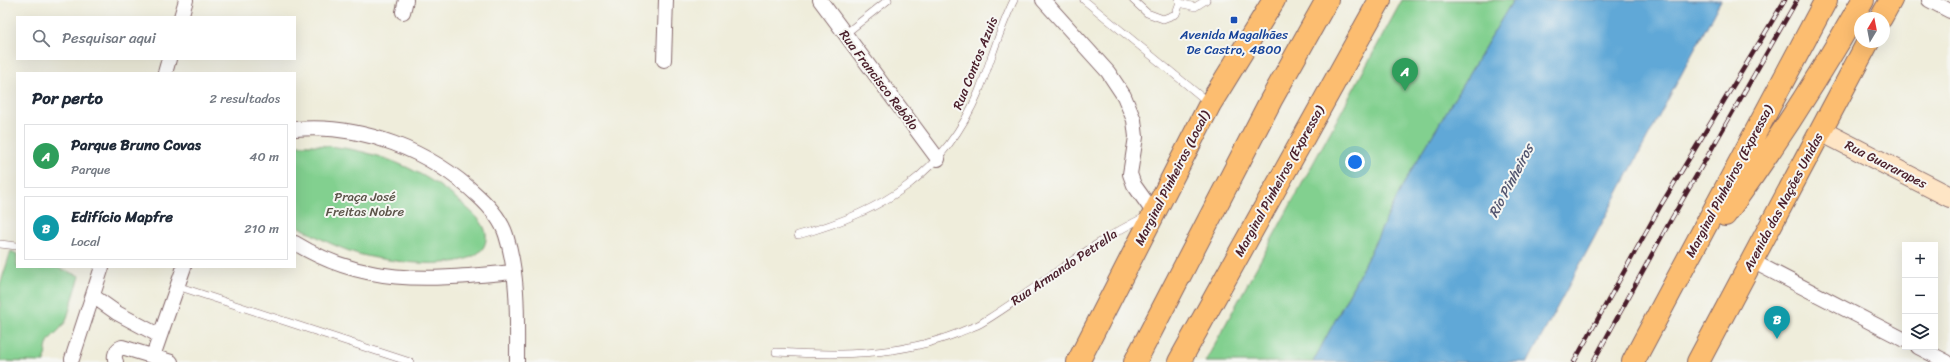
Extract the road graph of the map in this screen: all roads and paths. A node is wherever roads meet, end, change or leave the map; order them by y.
1 (186, 0) edge
2 (666, 0) edge
3 (820, 0) edge
4 (888, 0) edge
5 (1014, 0) edge
6 (1042, 0) edge
7 (1084, 0) edge
8 (1133, 0) edge
9 (1206, 0) edge
10 (1274, 0) edge
11 (1327, 0) edge
12 (1380, 0) edge
13 (1826, 0) edge
14 (1863, 0) edge
15 (1891, 0) edge
16 (1929, 0) edge
17 (1180, 2) edge
18 (1950, 11) edge
19 (1884, 12) edge
20 (181, 16) edge
21 (845, 34) junction
22 (1865, 48) edge
23 (170, 60) edge
24 (664, 60) dead end
25 (166, 72) edge
26 (1210, 104) junction
27 (296, 129) edge
28 (1821, 131) junction
29 (938, 159) junction
30 (1950, 197) edge
31 (1154, 213) junction
32 (798, 235) dead end
33 (296, 243) edge
34 (0, 244) edge
35 (16, 246) edge
36 (1752, 261) junction
37 (100, 268) edge
38 (184, 268) edge
39 (514, 272) junction
40 (1675, 284) junction
41 (177, 286) junction
42 (93, 296) junction
43 (160, 336) junction
44 (1902, 338) edge
45 (1924, 350) edge
46 (776, 352) dead end
47 (153, 356) junction
48 (72, 359) dead end
49 (116, 362) edge
50 (171, 362) edge
51 (410, 362) edge
52 (517, 362) edge
53 (1078, 362) edge
54 (1135, 362) edge
55 (1179, 362) edge
56 (1633, 362) edge
57 (1698, 362) edge
58 (1947, 362) edge

1 - 20 street
2 - 24 street
3 - 21 street, Rua Francisco Rebôlo
4 - 21 lane
5 - 29 lane, Rua Contos Azuis
6 - 31 street
7 - 26 lane
8 - 17 lane
9 - 17 lane
10 - 26 highway, Marginal Pinheiros (Local)
11 - 54 highway
12 - 55 highway, Marginal Pinheiros (Expressa)
13 - 40 highway, Marginal Pinheiros (Expressa)
14 - 40 highway
15 - 19 highway
16 - 18 street
21 - 29 street, Rua Francisco Rebôlo
22 - 28 highway, Avenida das Nações Unidas
23 - 25 street
26 - 31 highway, Marginal Pinheiros (Local)
27 - 39 street
28 - 30 street, Rua Guararapes
28 - 36 highway, Avenida das Nações Unidas
29 - 32 lane, Rua Contos Azuis
31 - 46 lane, Rua Armando Petrella
31 - 53 highway, Marginal Pinheiros (Local)
33 - 39 street
34 - 35 lane
36 - 44 street
36 - 57 highway, Avenida das Nações Unidas
37 - 42 street
38 - 41 street
39 - 52 street
40 - 56 highway, Marginal Pinheiros (Expressa)
41 - 43 street
41 - 51 lane
42 - 43 street
42 - 48 street
43 - 47 street
45 - 58 street
47 - 49 street
47 - 50 street

